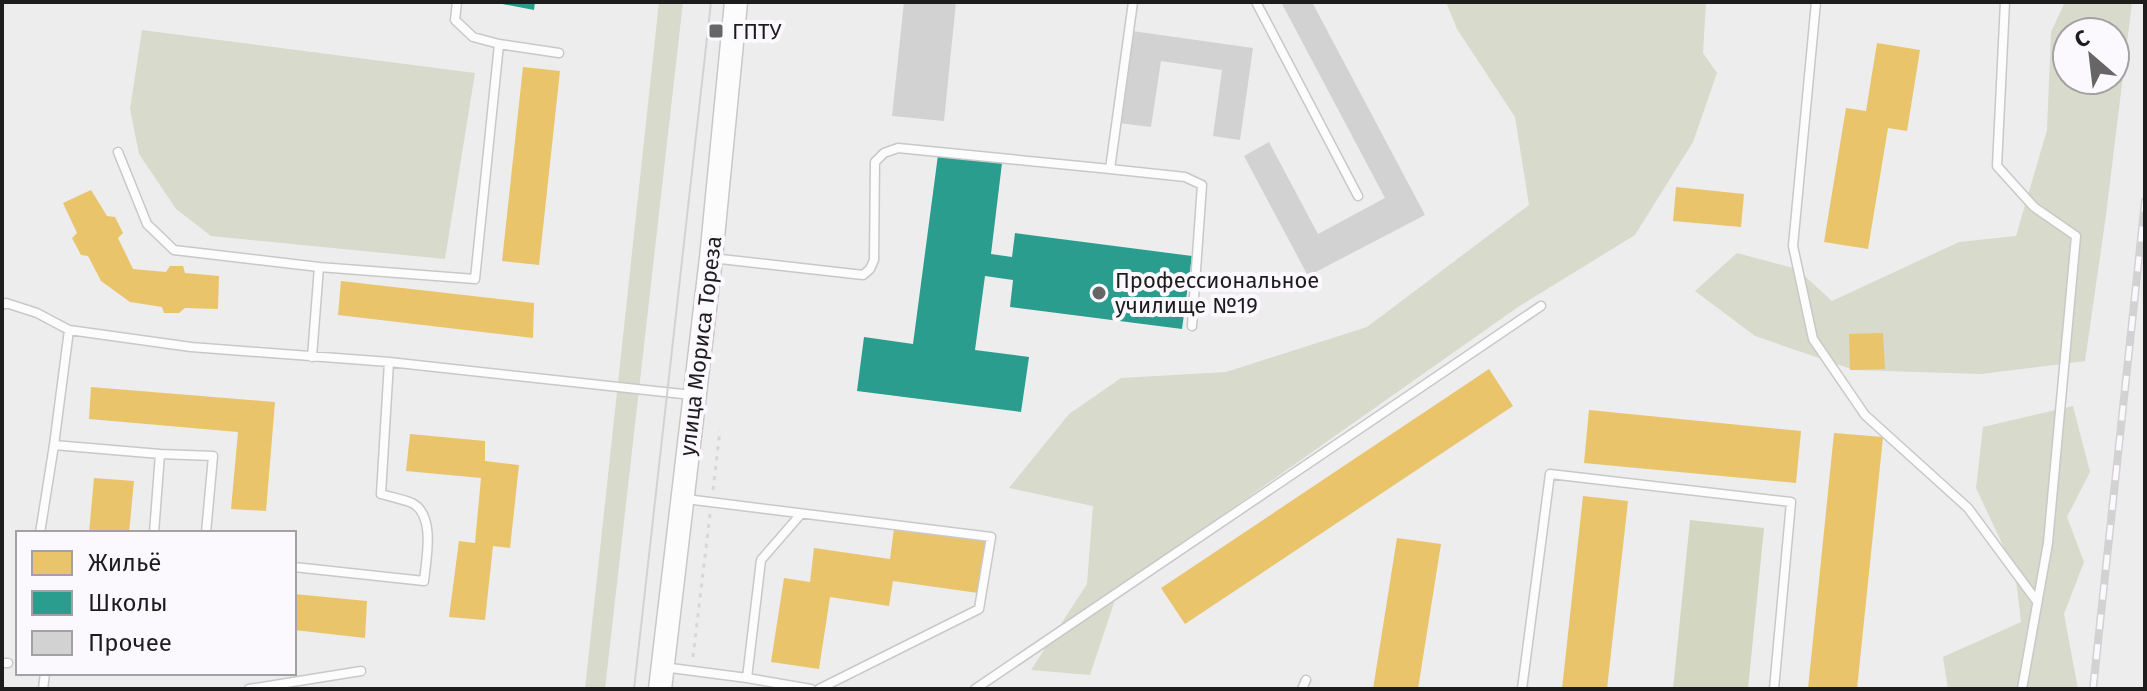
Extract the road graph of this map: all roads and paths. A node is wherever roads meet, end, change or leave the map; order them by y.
1 (457, 2) edge
2 (736, 2) edge
3 (1133, 2) edge
4 (1256, 2) edge
5 (1816, 2) edge
6 (2005, 2) edge
7 (499, 44) junction
8 (559, 53) dead end
9 (118, 152) dead end
10 (1110, 169) junction
11 (1358, 196) dead end
12 (711, 258) junction
13 (319, 267) junction
14 (2, 305) edge
15 (1541, 306) dead end
16 (1192, 326) dead end
17 (69, 330) junction
18 (312, 357) junction
19 (389, 362) junction
20 (694, 395) junction
21 (720, 430) dead end
22 (54, 445) junction
23 (160, 454) junction
24 (681, 499) junction
25 (711, 502) junction
26 (801, 514) junction
27 (40, 531) edge
28 (154, 531) edge
29 (206, 531) edge
30 (296, 567) edge
31 (2036, 600) junction
32 (692, 670) junction
33 (361, 671) dead end
34 (662, 678) edge
35 (747, 678) junction
36 (249, 689) edge
37 (811, 689) edge
38 (819, 689) edge
39 (975, 689) edge
40 (1522, 689) edge
41 (1774, 689) edge
42 (2022, 689) edge

1 - 7 lane
2 - 12 street, улица Мориса Тореза
3 - 10 lane
4 - 11 lane
5 - 31 lane
6 - 31 lane
7 - 8 lane
7 - 13 lane
9 - 13 lane
10 - 12 lane
10 - 16 lane
12 - 20 street, улица Мориса Тореза
13 - 18 lane
14 - 17 lane
15 - 39 lane
17 - 18 lane
17 - 22 lane
18 - 19 lane
19 - 20 lane
19 - 30 lane
20 - 24 street, улица Мориса Тореза
21 - 25 path
22 - 23 lane
22 - 27 lane
23 - 28 lane
23 - 29 lane
24 - 25 lane
24 - 34 street, улица Мориса Тореза
25 - 26 lane
25 - 32 path
26 - 35 lane
26 - 38 lane
31 - 42 lane
32 - 34 lane
32 - 35 lane
33 - 36 lane
35 - 37 lane
40 - 41 lane

